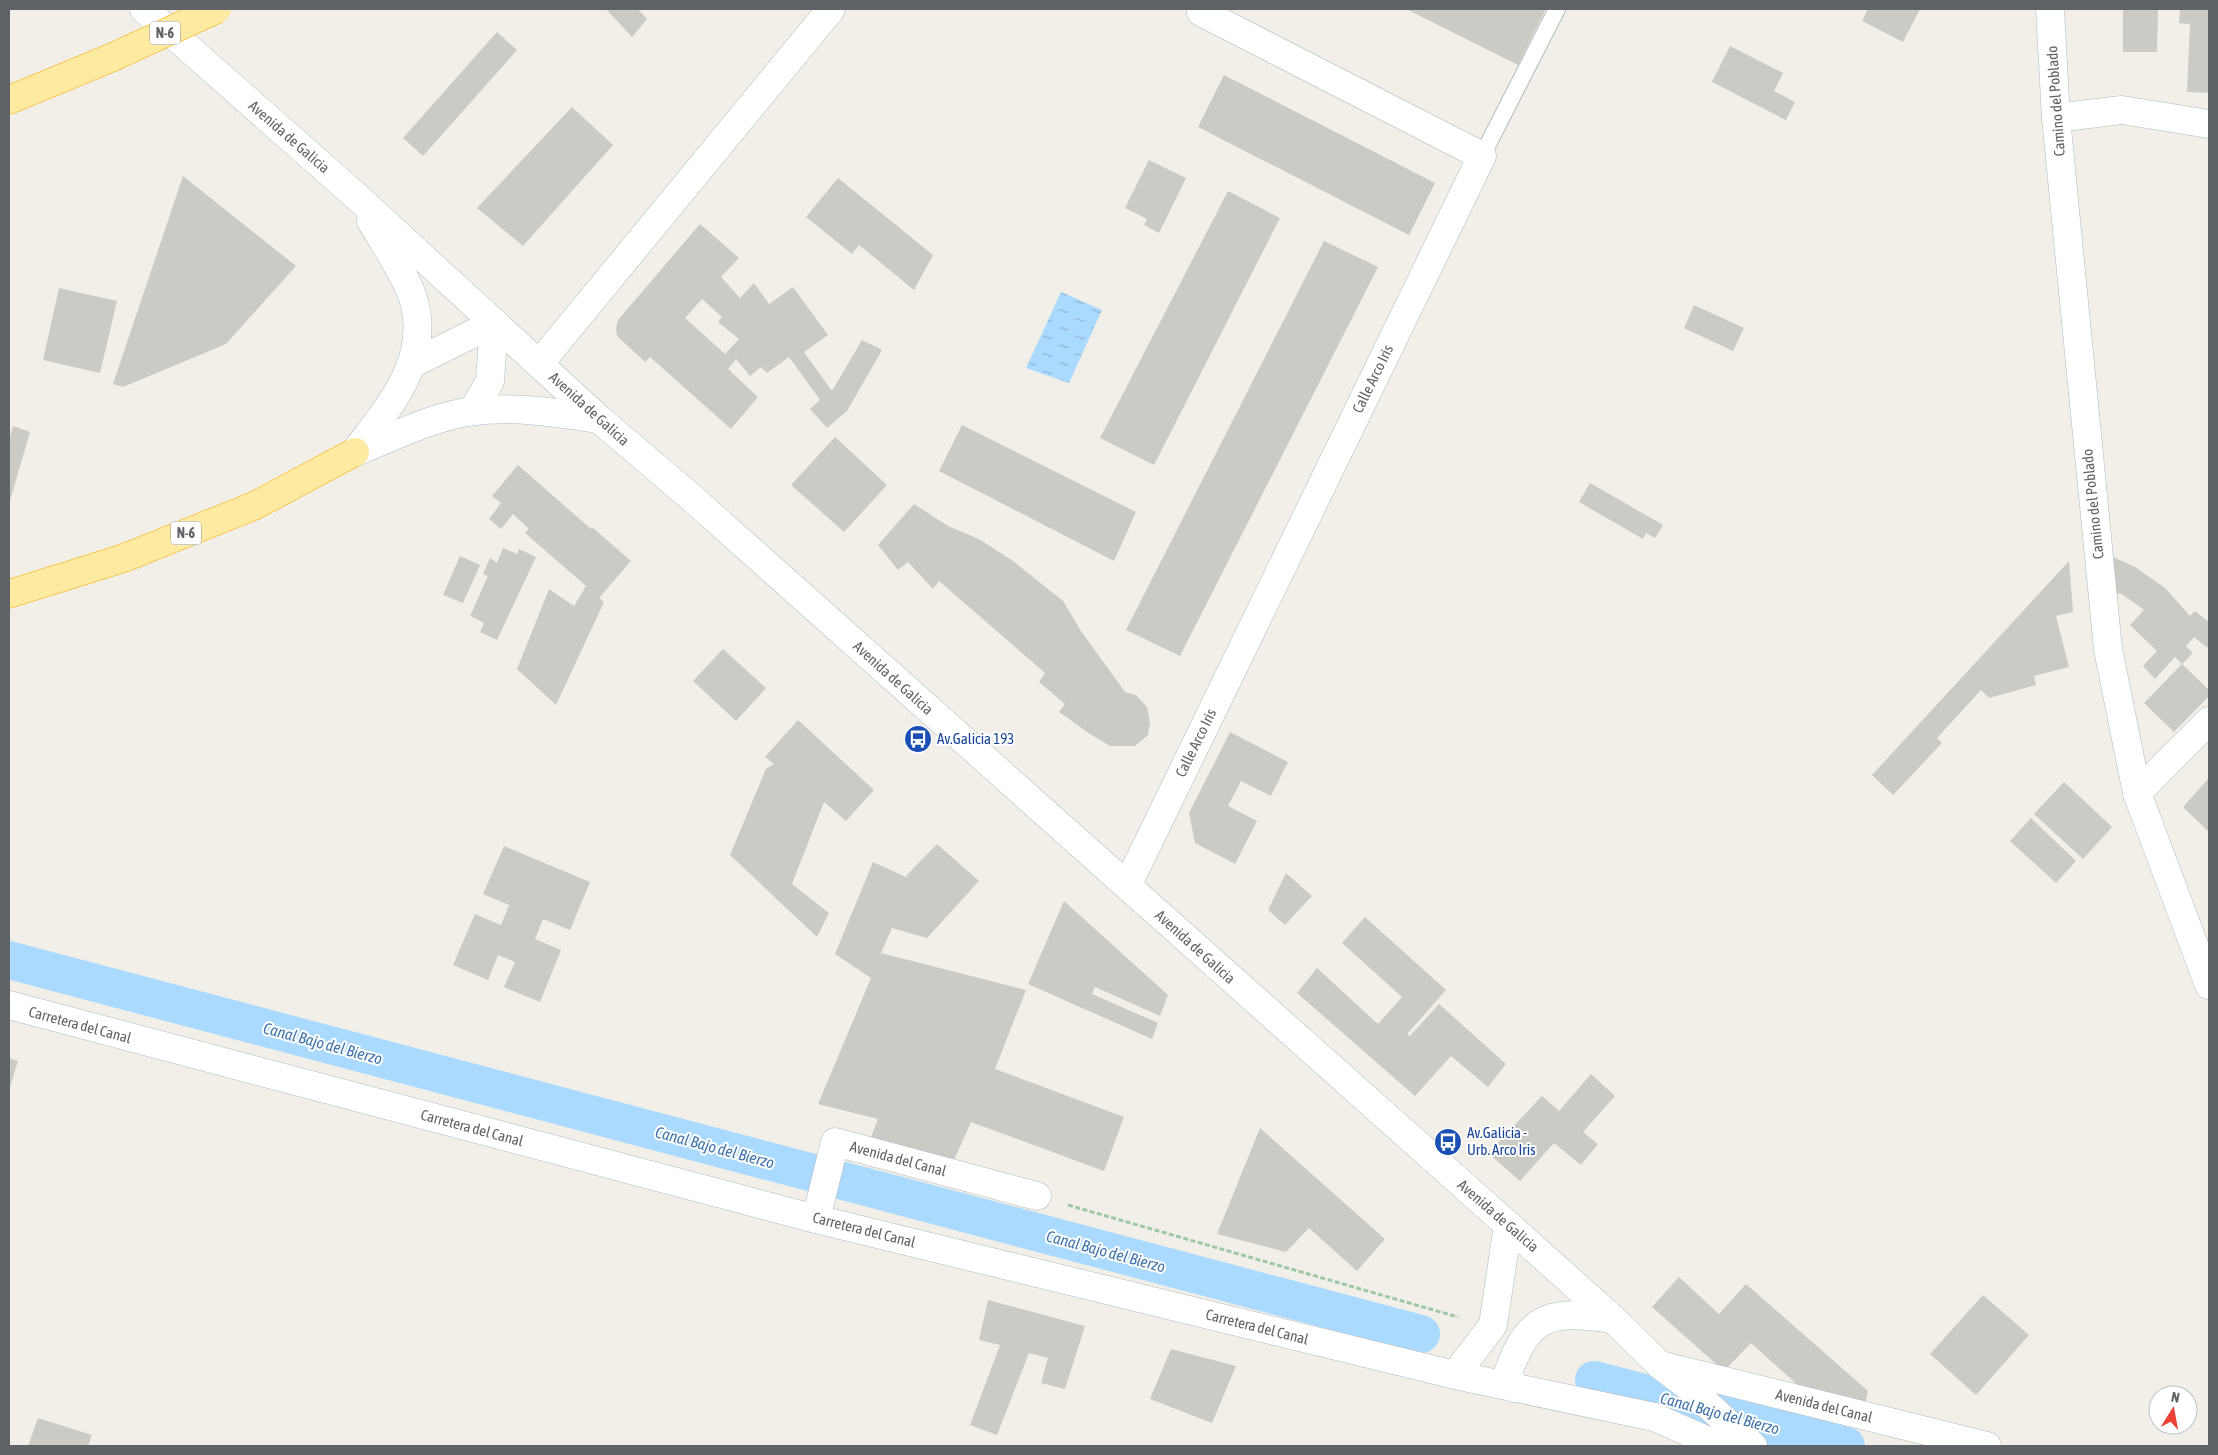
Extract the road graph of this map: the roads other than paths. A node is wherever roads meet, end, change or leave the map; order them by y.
1 (144, 9) edge
2 (217, 9) edge
3 (831, 9) edge
4 (1557, 9) edge
5 (2050, 9) edge
6 (1201, 12) dead end
7 (9, 100) edge
8 (2056, 118) junction
9 (2209, 124) edge
10 (1482, 156) junction
11 (356, 196) junction
12 (494, 323) junction
13 (412, 364) junction
14 (539, 364) junction
15 (473, 411) junction
16 (600, 419) junction
17 (355, 452) junction
18 (9, 594) edge
19 (2209, 721) edge
20 (2138, 793) junction
21 (1127, 886) junction
22 (2209, 985) edge
23 (9, 1005) edge
24 (1037, 1196) road end
25 (816, 1219) junction
26 (1508, 1225) junction
27 (1613, 1319) junction
28 (1660, 1365) junction
29 (1455, 1375) junction
30 (1514, 1388) junction
31 (1739, 1444) edge
32 (1987, 1446) edge

1 - 11 street, Avenida de Galicia
2 - 7 highway, N-6, bridge
3 - 14 street
4 - 10 lane
5 - 8 street, Camino del Poblado
6 - 10 street
8 - 9 street
8 - 20 street, Camino del Poblado
10 - 21 street, Calle Arco Iris
11 - 12 street, Avenida de Galicia
11 - 13 street, N-6
12 - 13 street
12 - 14 street, Avenida de Galicia
12 - 15 street
13 - 17 street, N-6
14 - 16 street, Avenida de Galicia
15 - 16 street, N-6
15 - 17 street, N-6
16 - 21 street, Avenida de Galicia
17 - 18 highway, N-6
19 - 20 street
20 - 22 street, Camino del Poblado
21 - 26 street, Avenida de Galicia
23 - 25 street, Carretera del Canal
24 - 25 street, Avenida del Canal
25 - 29 street, Carretera del Canal
26 - 27 street, Avenida de Galicia
26 - 29 street
27 - 28 street, Avenida de Galicia
27 - 30 street
28 - 31 street, Avenida de Galicia
28 - 32 street, Avenida del Canal
29 - 30 street, Carretera del Canal
30 - 31 street, Carretera del Canal

